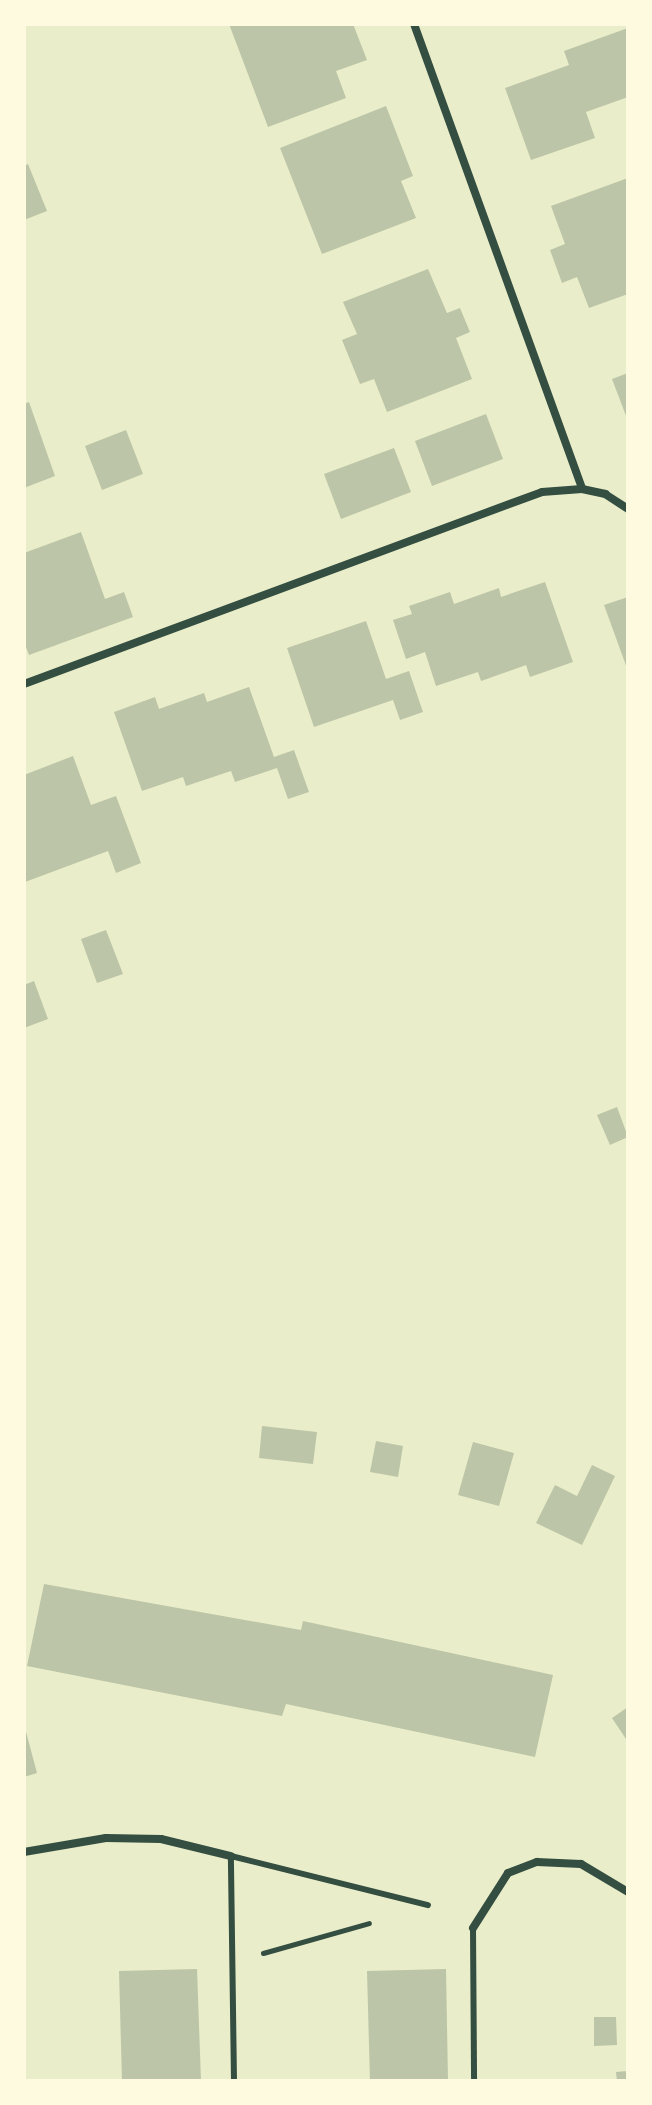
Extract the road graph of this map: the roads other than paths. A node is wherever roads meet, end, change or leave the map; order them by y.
1 (414, 24) edge
2 (582, 489) junction
3 (628, 509) edge
4 (24, 684) edge
5 (24, 1852) edge
6 (231, 1856) junction
7 (628, 1892) edge
8 (428, 1905) dead end
9 (473, 1928) joint
10 (234, 2081) edge
11 (474, 2081) edge

1 - 2 street
2 - 3 street
2 - 4 street
5 - 6 street
6 - 8 lane
6 - 10 lane
7 - 9 street
9 - 11 lane

